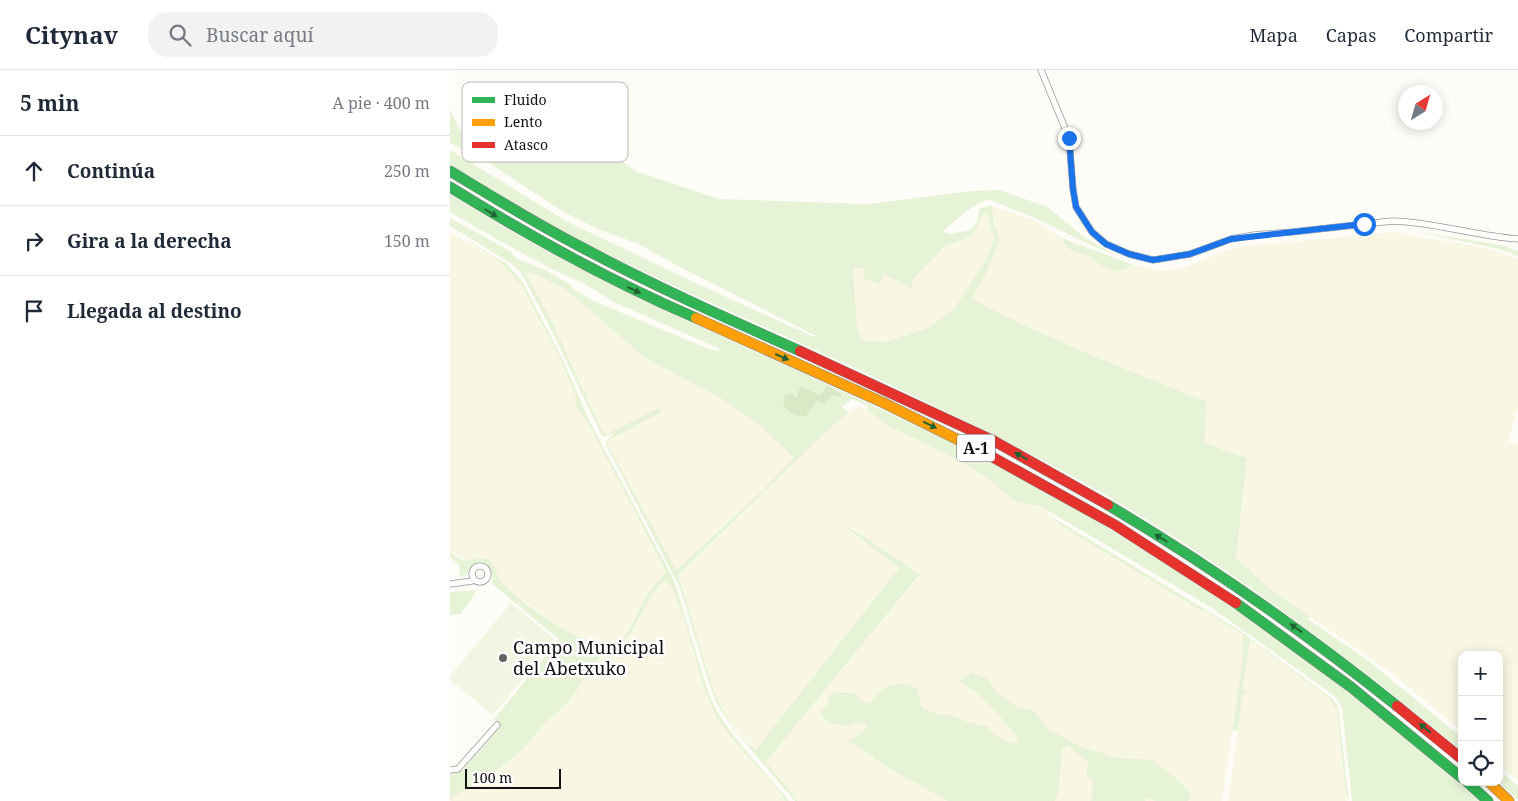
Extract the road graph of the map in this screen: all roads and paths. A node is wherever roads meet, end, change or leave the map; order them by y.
1 (1041, 70) edge
2 (450, 171) edge
3 (450, 187) edge
4 (1310, 223) dead end
5 (1255, 227) dead end
6 (1311, 230) junction
7 (1256, 235) junction
8 (1518, 239) edge
9 (474, 579) dead end
10 (450, 584) edge
11 (497, 725) dead end
12 (1458, 756) edge
13 (450, 770) edge
14 (1458, 775) edge
15 (1471, 786) edge
16 (1493, 786) edge
17 (1488, 801) edge
18 (1509, 801) edge

1 - 7 street
12 -> 2 highway, A-1
3 -> 14 highway, A-1
4 - 6 street
5 - 7 street
6 - 7 street
6 - 8 street
9 - 10 street
11 - 13 street
15 - 17 highway
16 - 18 highway

